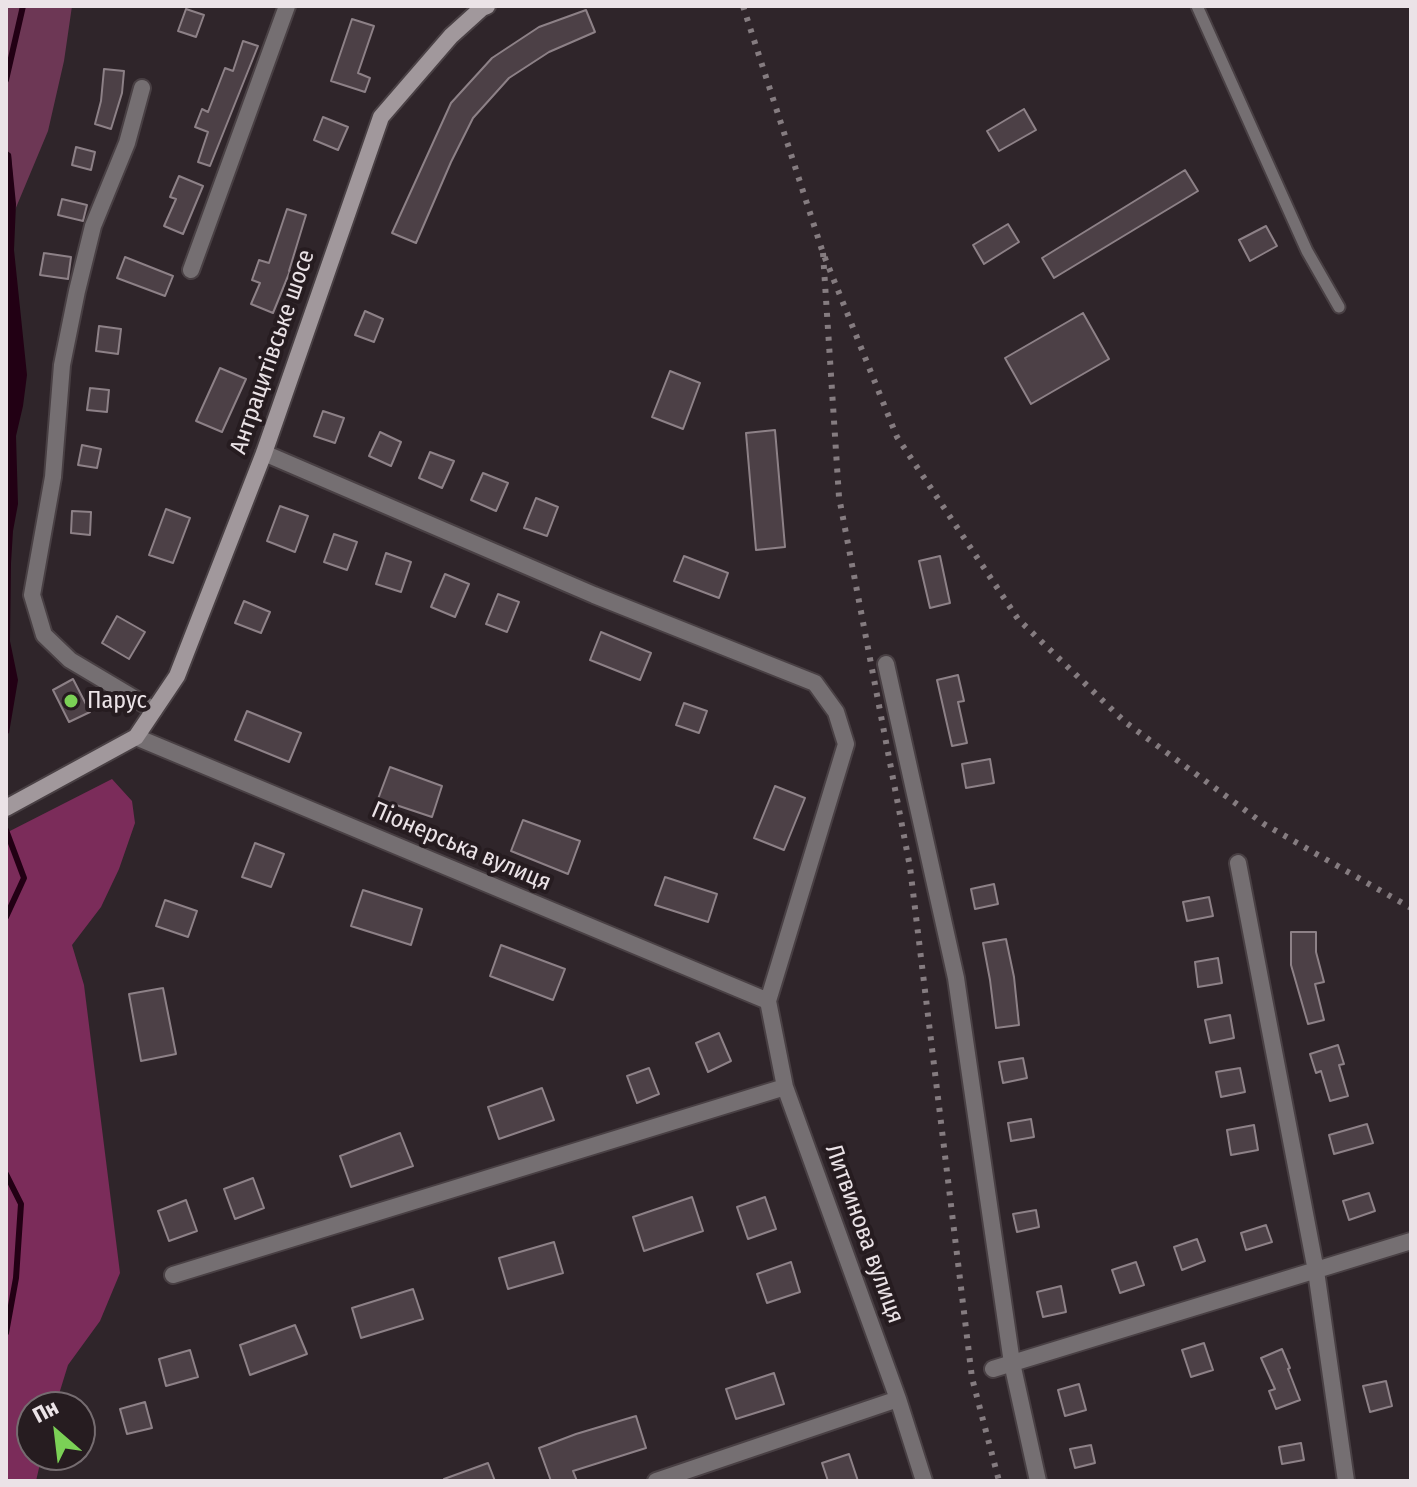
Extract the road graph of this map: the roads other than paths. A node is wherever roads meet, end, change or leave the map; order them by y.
1 (287, 6) edge
2 (1197, 6) edge
3 (483, 7) edge
4 (142, 88) dead end
5 (191, 270) dead end
6 (1339, 307) dead end
7 (264, 453) junction
8 (886, 664) dead end
9 (154, 710) junction
10 (136, 737) junction
11 (6, 808) edge
12 (1238, 863) dead end
13 (768, 1001) junction
14 (785, 1087) junction
15 (1411, 1241) edge
16 (1316, 1271) junction
17 (173, 1275) dead end
18 (1012, 1363) junction
19 (993, 1369) dead end
20 (898, 1399) junction
21 (656, 1481) edge
22 (924, 1481) edge
23 (1038, 1481) edge
24 (1346, 1481) edge

1 - 5 street
2 - 6 lane
3 - 7 main road, Антрацитівське шосе
4 - 9 street
7 - 9 main road, Антрацитівське шосе
7 - 13 street
8 - 18 street
9 - 10 main road, Антрацитівське шосе
10 - 11 main road
10 - 13 street, Піонерська вулиця
12 - 16 street
13 - 14 street, Литвинова вулиця
14 - 17 street
14 - 20 street, Литвинова вулиця
15 - 16 street
16 - 18 street
16 - 24 street
18 - 19 street
18 - 23 street
20 - 21 street
20 - 22 street, Литвинова вулиця

